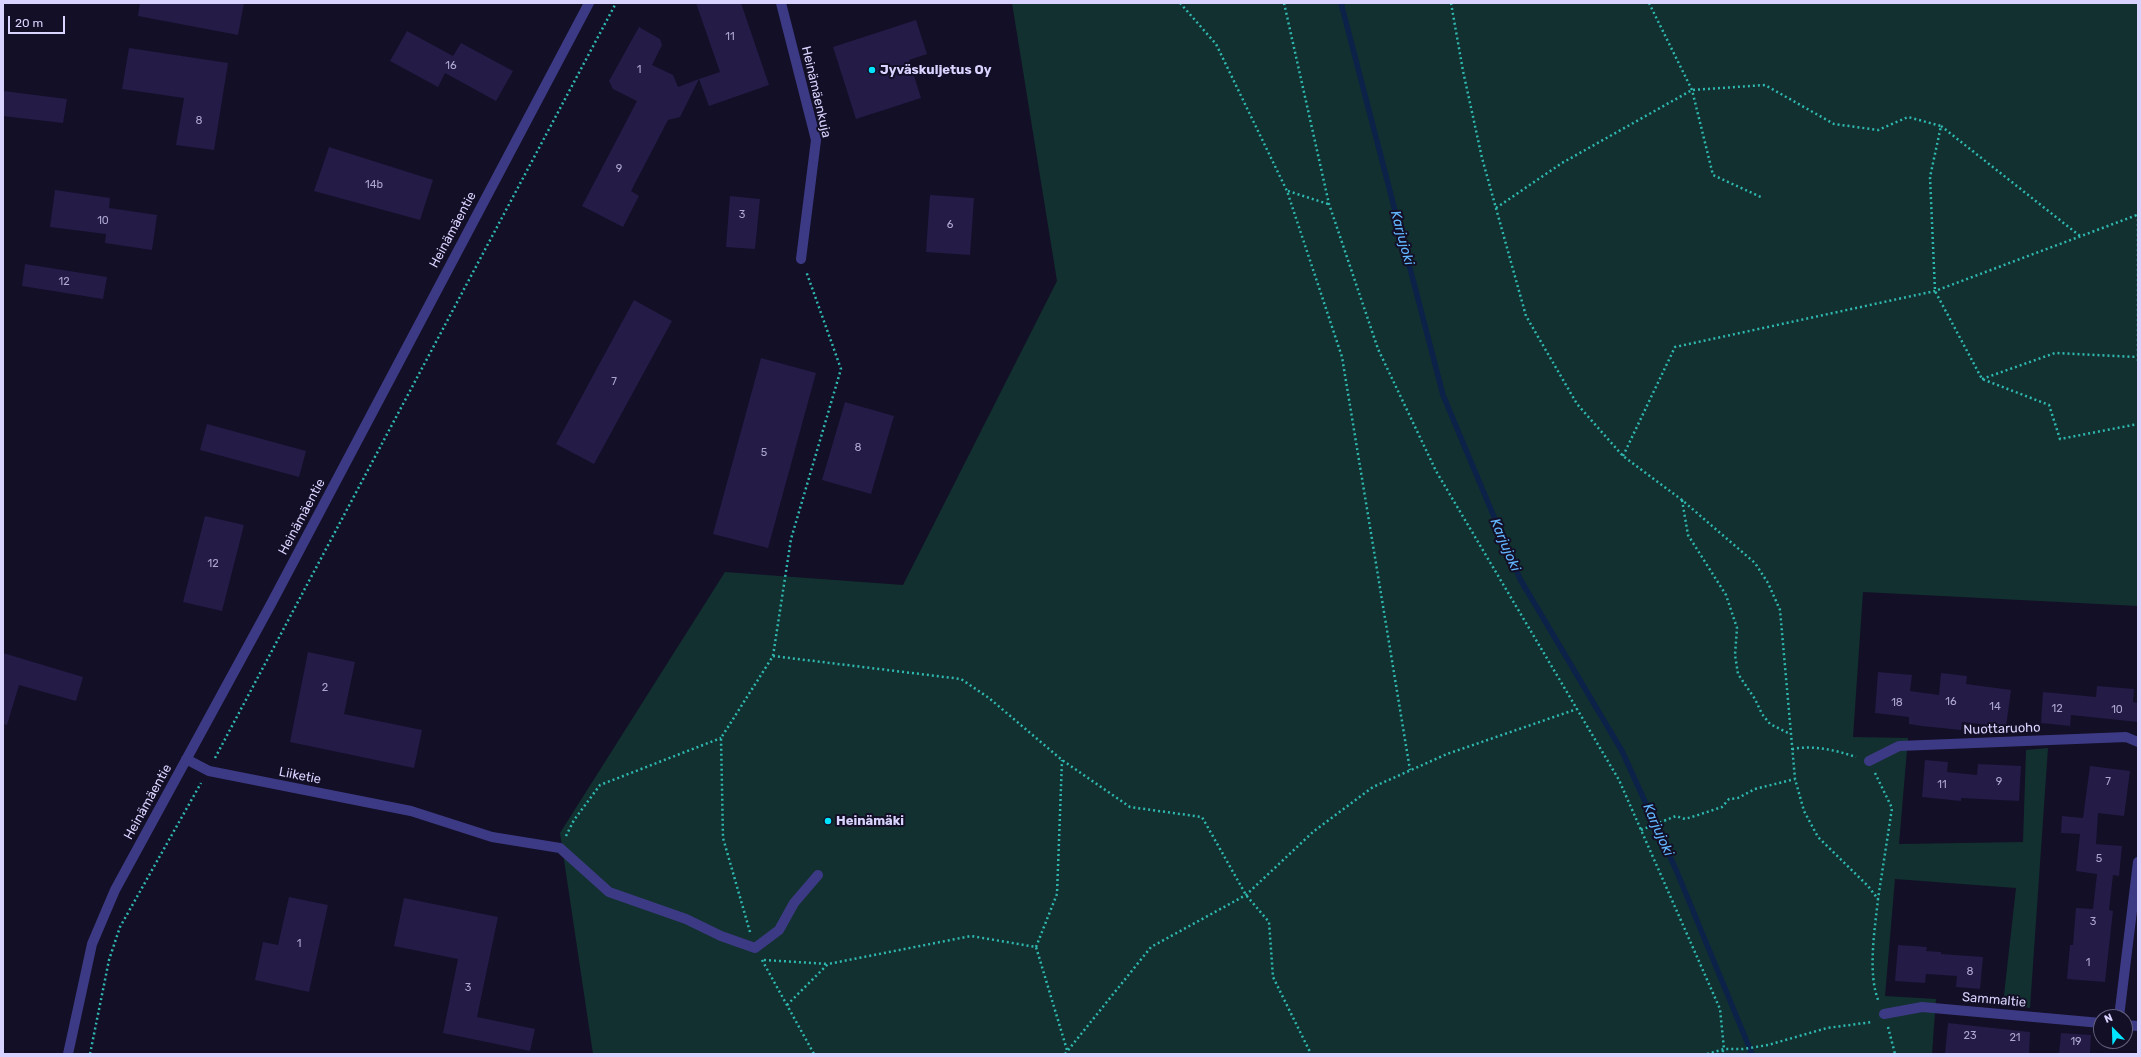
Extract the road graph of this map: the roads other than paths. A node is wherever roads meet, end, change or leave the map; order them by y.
1 (589, 3) edge
2 (780, 3) edge
3 (801, 259) road end
4 (2138, 742) edge
5 (186, 759) junction
6 (1869, 761) road end
7 (2138, 862) edge
8 (818, 875) dead end
9 (2120, 1009) edge
10 (1885, 1017) road end
11 (2093, 1022) edge
12 (68, 1054) edge

1 - 5 street, Heinämäentie
2 - 3 street, Heinämäenkuja
4 - 6 street, Nuottaruoho
5 - 8 street, Liiketie
5 - 12 street, Heinämäentie
7 - 9 street
10 - 11 street, Sammaltie

